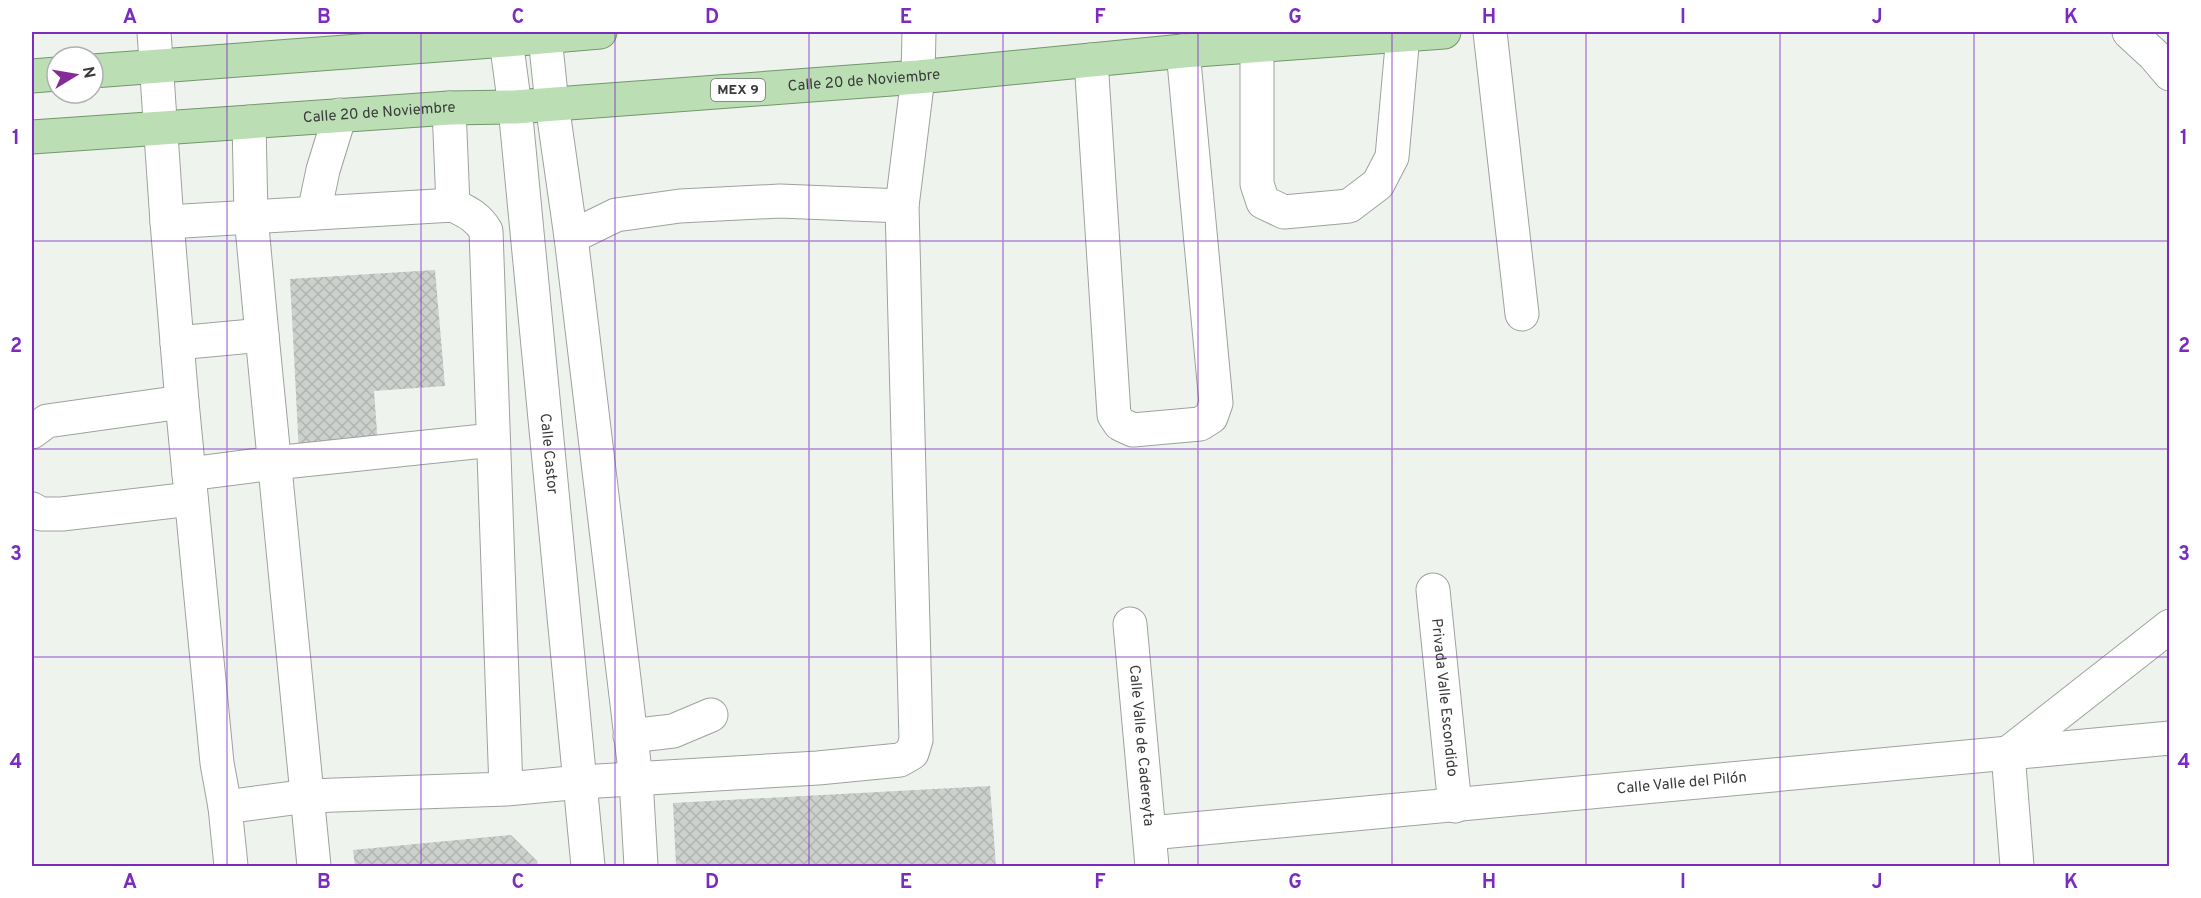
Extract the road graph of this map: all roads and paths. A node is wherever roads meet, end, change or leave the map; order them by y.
1 (154, 32) edge
2 (600, 32) edge
3 (919, 32) edge
4 (1444, 32) edge
5 (1490, 32) edge
6 (2129, 32) edge
7 (1403, 34) junction
8 (545, 37) junction
9 (506, 40) junction
10 (1257, 45) junction
11 (1183, 51) junction
12 (1091, 60) junction
13 (155, 66) junction
14 (105, 70) edge
15 (2169, 74) edge
16 (918, 77) junction
17 (552, 104) junction
18 (515, 107) junction
19 (449, 108) junction
20 (340, 115) junction
21 (249, 122) junction
22 (160, 128) junction
23 (32, 137) edge
24 (453, 205) junction
25 (902, 206) junction
26 (314, 213) junction
27 (251, 216) junction
28 (167, 222) junction
29 (571, 237) junction
30 (1522, 314) dead end
31 (262, 335) junction
32 (177, 343) junction
33 (182, 402) junction
34 (32, 432) edge
35 (493, 440) junction
36 (274, 463) junction
37 (190, 487) junction
38 (32, 509) edge
39 (1433, 590) dead end
40 (1130, 624) dead end
41 (2169, 626) edge
42 (711, 715) dead end
43 (630, 736) junction
44 (2169, 738) edge
45 (2008, 753) junction
46 (636, 779) junction
47 (581, 782) junction
48 (506, 789) junction
49 (308, 796) junction
50 (1455, 806) junction
51 (225, 807) junction
52 (1150, 833) junction
53 (231, 867) edge
54 (314, 867) edge
55 (588, 867) edge
56 (641, 867) edge
57 (1152, 867) edge
58 (2017, 867) edge

1 - 13 street
2 - 8 main road
3 - 16 street
4 - 7 main road, Calle 20 de Noviembre / MEX 9
5 - 30 street
6 - 15 street
7 - 10 main road, Calle 20 de Noviembre / MEX 9
7 - 10 street
8 - 9 main road
8 - 17 street
9 - 13 main road
9 - 18 street, Calle Castor
10 - 11 main road, Calle 20 de Noviembre / MEX 9
11 - 12 main road, Calle 20 de Noviembre / MEX 9
11 - 12 street
12 - 16 main road, Calle 20 de Noviembre / MEX 9
13 - 14 main road
13 - 22 street
16 - 17 main road, Calle 20 de Noviembre / MEX 9
16 - 25 street
17 - 18 main road, Calle 20 de Noviembre / MEX 9
17 - 29 street
18 - 19 main road, Calle 20 de Noviembre / MEX 9
18 - 47 street, Calle Castor
19 - 20 main road, Calle 20 de Noviembre / MEX 9
19 - 24 street
20 - 21 main road, Calle 20 de Noviembre / MEX 9
20 - 26 street
21 - 22 main road, Calle 20 de Noviembre / MEX 9
21 - 27 street
22 - 23 main road, Calle 20 de Noviembre / MEX 9
22 - 28 street
24 - 26 street
24 - 35 street
25 - 29 street
25 - 46 street
26 - 27 street
27 - 28 street
27 - 31 street
28 - 32 street
29 - 43 street
31 - 32 street
31 - 36 street
32 - 33 street
33 - 34 street
33 - 37 street
35 - 36 street
35 - 48 street
36 - 37 street
36 - 49 street
37 - 38 street
37 - 51 street
39 - 50 street, Privada Valle Escondido
40 - 52 street, Calle Valle de Cadereyta
41 - 45 street
42 - 43 street
43 - 46 street
44 - 45 street, Calle Valle del Pilón
45 - 50 street, Calle Valle del Pilón
45 - 58 street
46 - 47 street
46 - 56 street
47 - 48 street
47 - 55 street, Calle Castor
48 - 49 street
49 - 51 street
49 - 54 street
50 - 52 street, Calle Valle del Pilón
51 - 53 street
52 - 57 street, Calle Valle de Cadereyta

